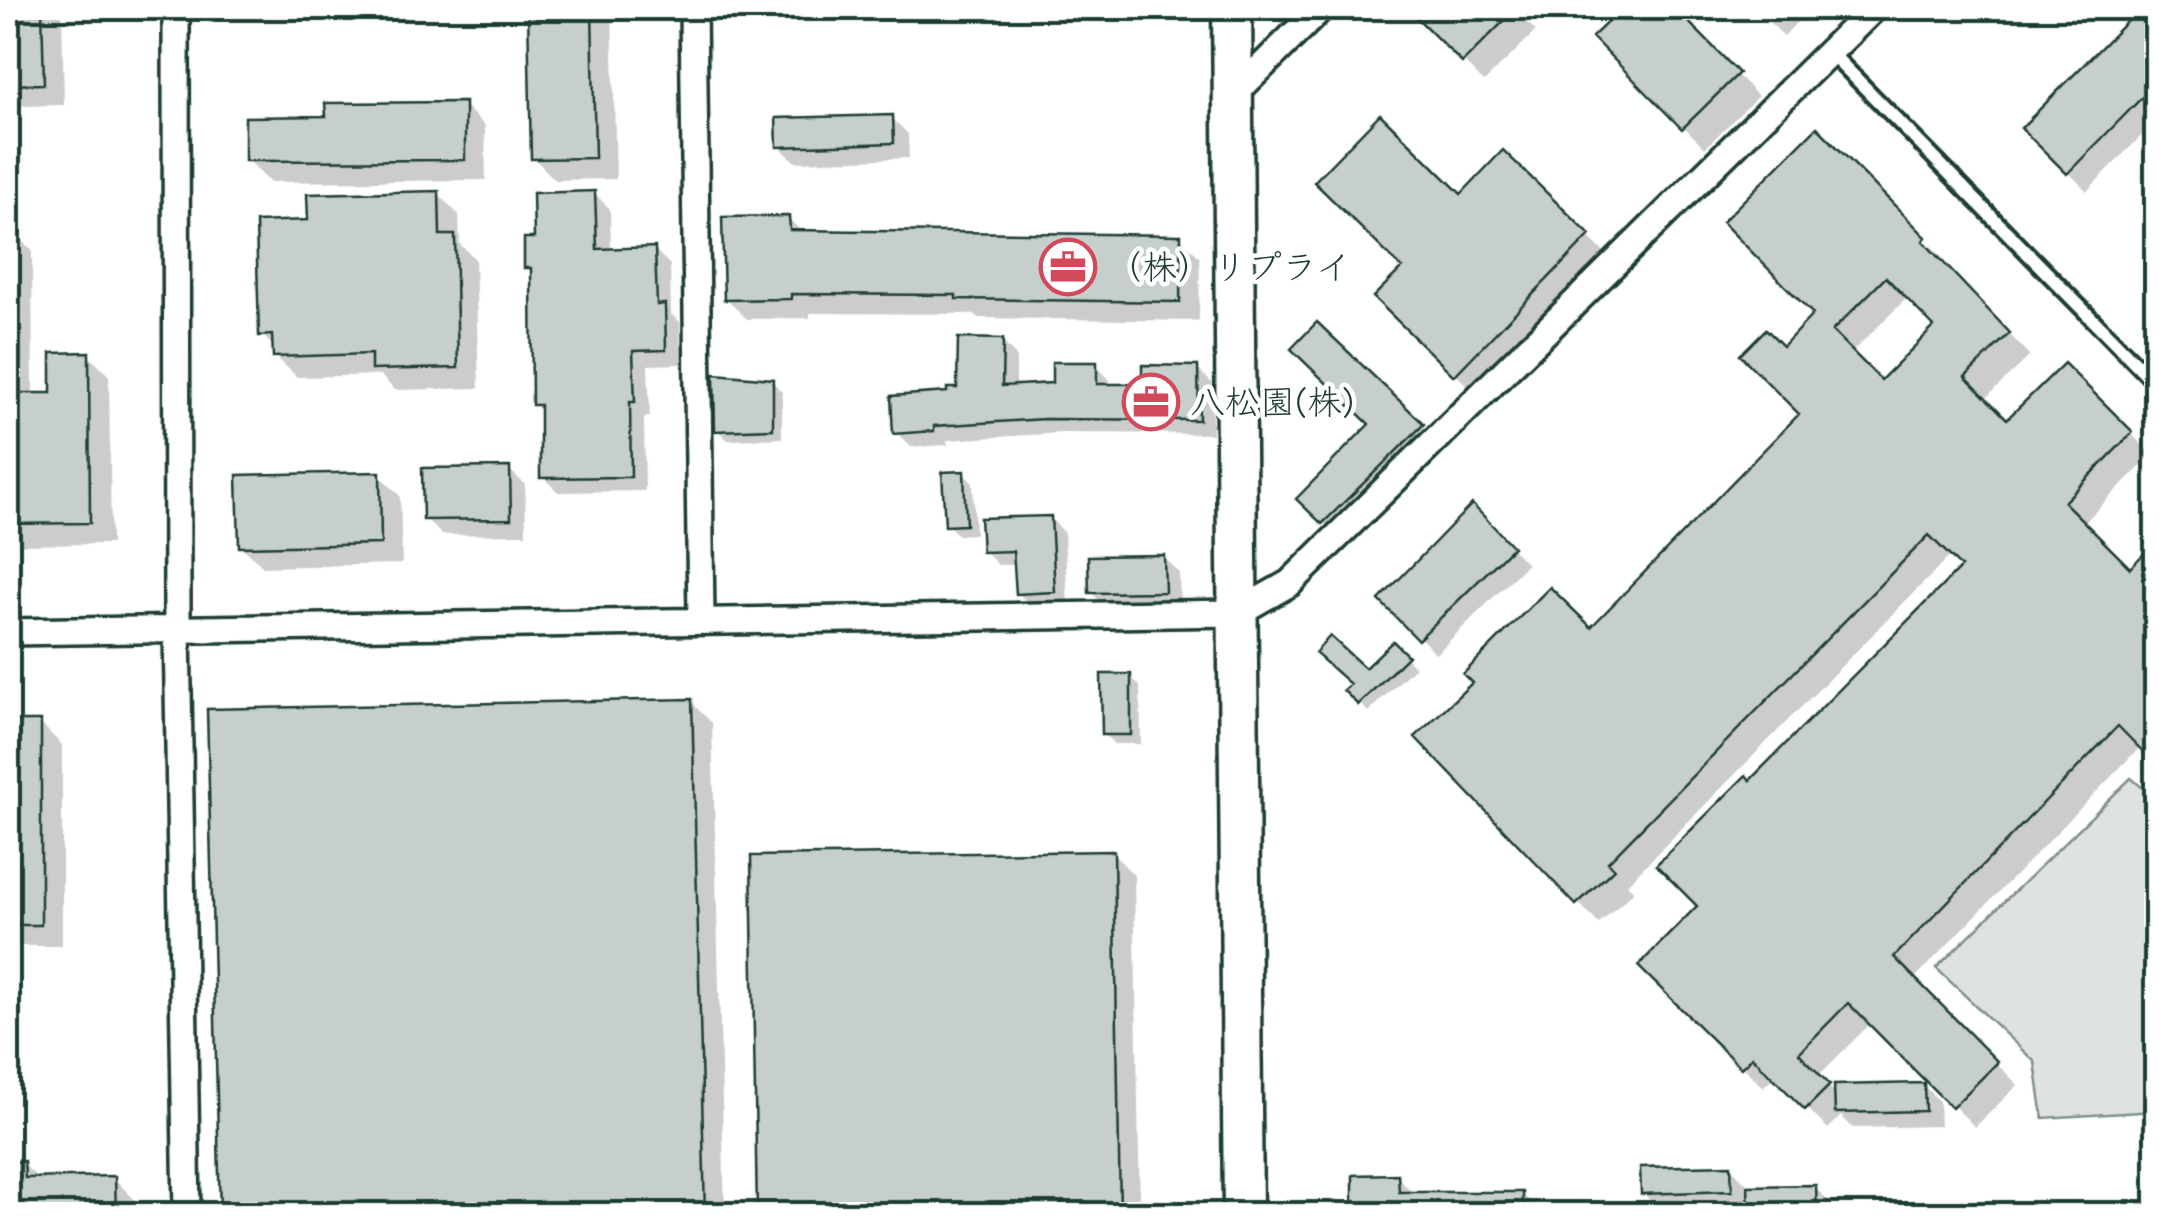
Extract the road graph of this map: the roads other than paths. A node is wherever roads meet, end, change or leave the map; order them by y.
1 (176, 8) edge
2 (693, 8) edge
3 (1232, 8) edge
4 (1321, 8) edge
5 (1874, 8) edge
6 (1830, 52) junction
7 (1232, 96) junction
8 (2156, 384) edge
9 (1237, 613) junction
10 (701, 619) junction
11 (177, 629) junction
12 (8, 632) edge
13 (187, 1214) edge
14 (1243, 1214) edge

1 - 11 street
2 - 10 street
3 - 7 street
4 - 7 street
5 - 6 street
6 - 8 lane
6 - 9 street
7 - 9 street
9 - 10 street
9 - 14 street
10 - 11 street
11 - 12 street
11 - 13 street

